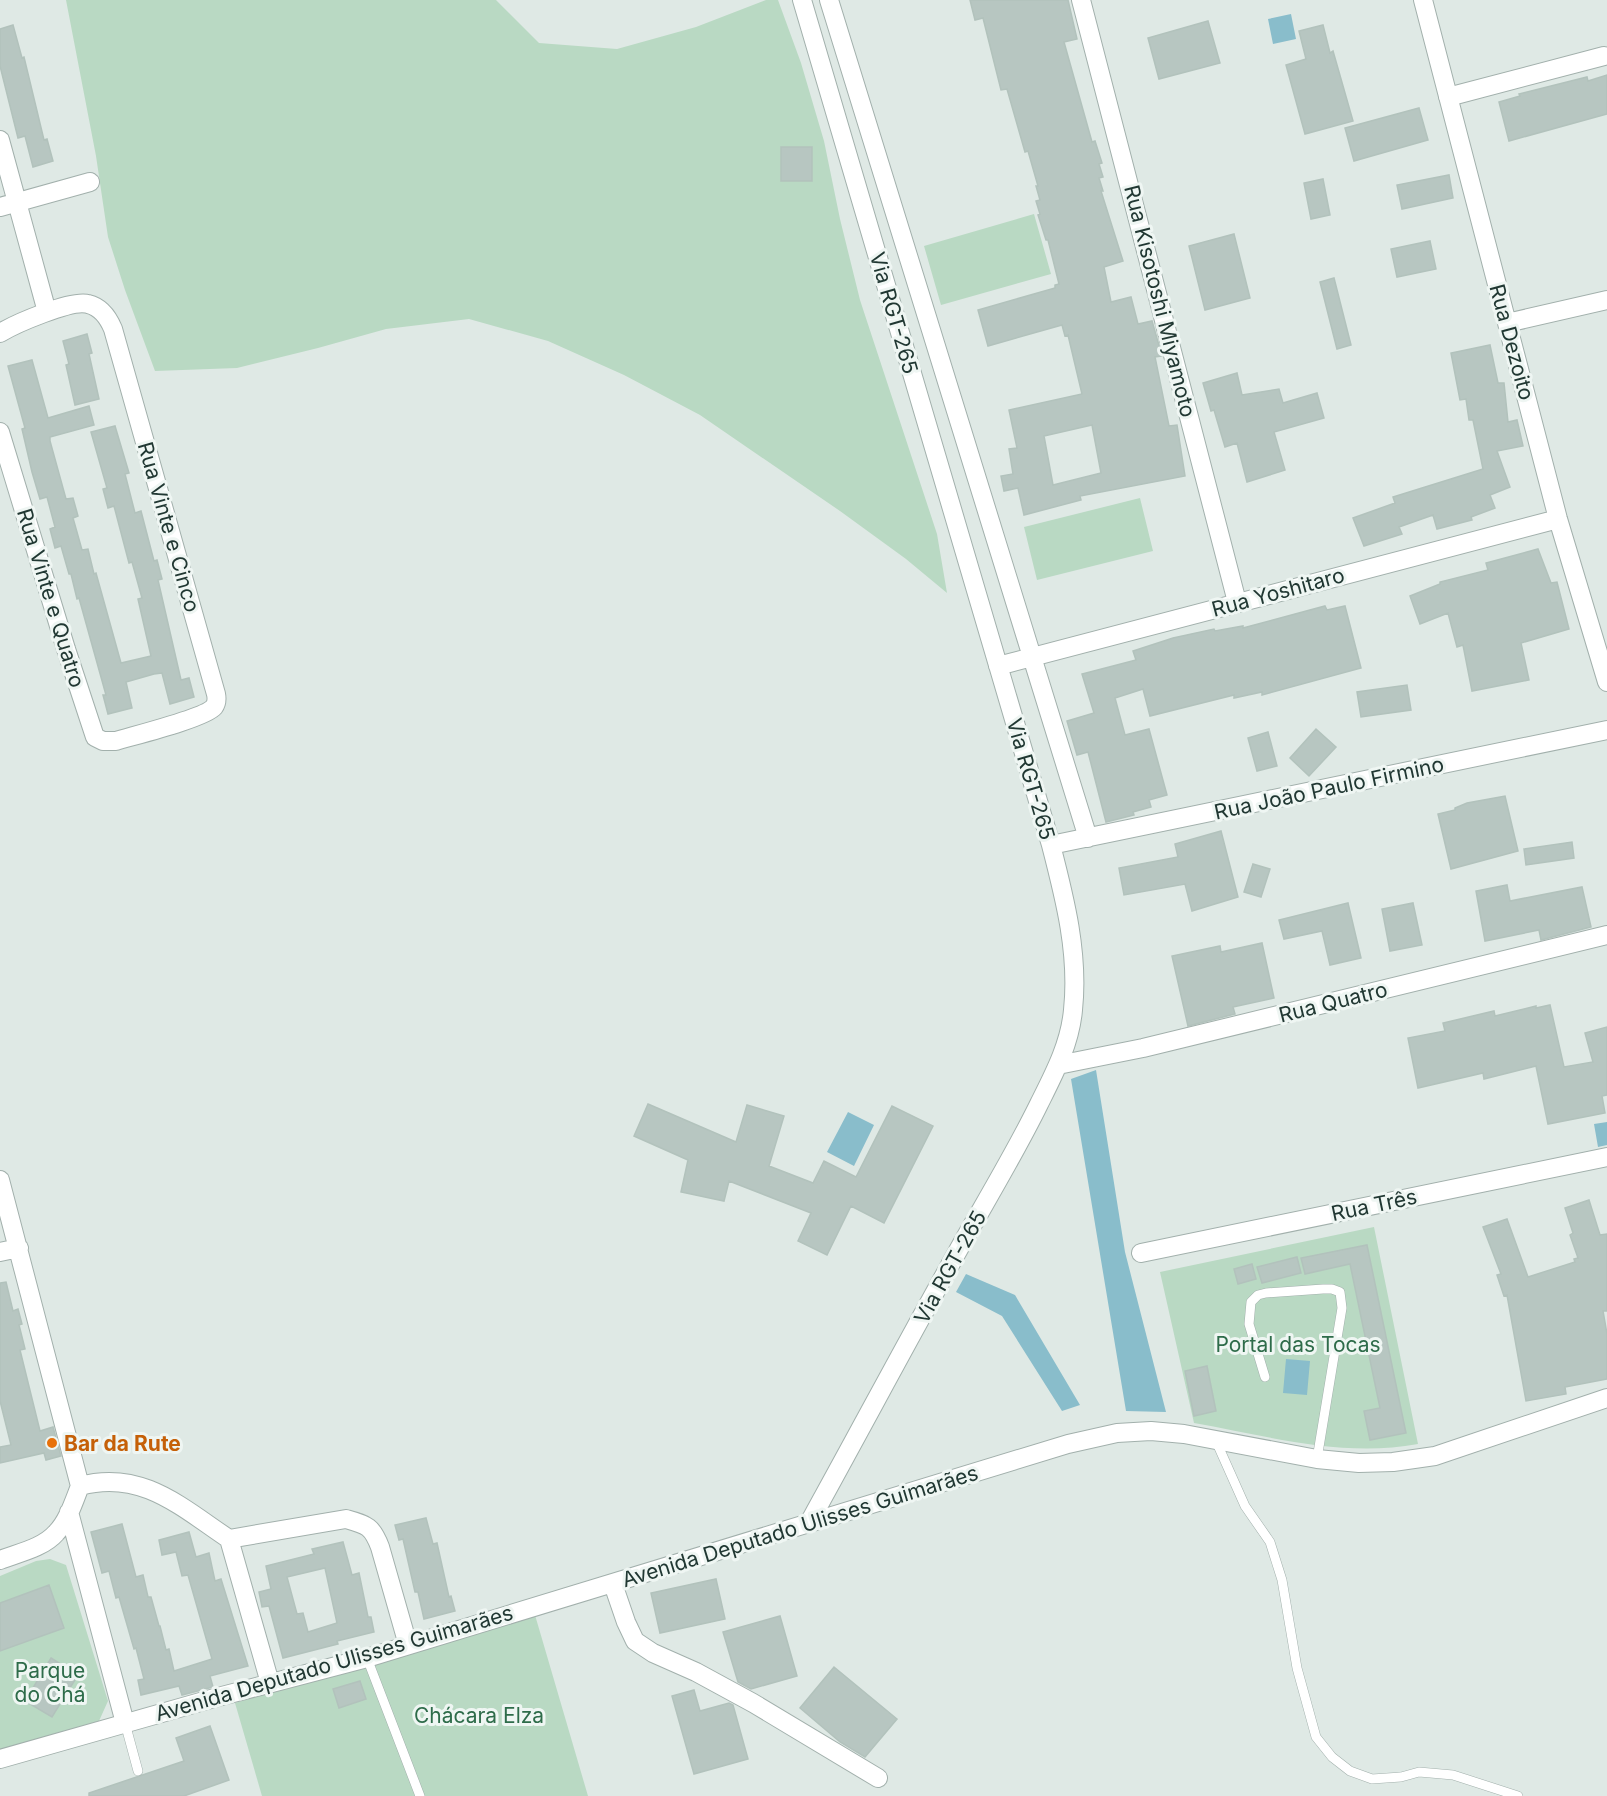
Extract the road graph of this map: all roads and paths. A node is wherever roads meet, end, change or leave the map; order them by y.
1 (802, 0) edge
2 (829, 0) edge
3 (1081, 0) edge
4 (1423, 0) edge
5 (1604, 56) dead end
6 (1448, 97) junction
7 (0, 140) edge
8 (90, 182) dead end
9 (9, 204) edge
10 (1607, 300) edge
11 (47, 312) junction
12 (1507, 323) junction
13 (0, 333) edge
14 (0, 432) edge
15 (1558, 519) junction
16 (1237, 602) junction
17 (1033, 657) junction
18 (998, 666) junction
19 (1607, 682) edge
20 (1607, 730) edge
21 (121, 739) joint
22 (1088, 838) junction
23 (1051, 845) junction
24 (1607, 935) edge
25 (1058, 1065) junction
26 (1607, 1157) edge
27 (0, 1180) edge
28 (19, 1248) junction
29 (0, 1252) edge
30 (1141, 1252) dead end
31 (1265, 1377) dead end
32 (1607, 1398) edge
33 (1215, 1439) junction
34 (1317, 1459) junction
35 (80, 1486) junction
36 (69, 1512) junction
37 (810, 1521) junction
38 (229, 1539) junction
39 (0, 1560) edge
40 (614, 1584) junction
41 (408, 1645) junction
42 (367, 1658) junction
43 (270, 1683) junction
44 (125, 1723) junction
45 (0, 1759) edge
46 (138, 1771) dead end
47 (878, 1778) dead end
48 (420, 1796) edge
49 (1518, 1796) edge

1 - 18 street, Via RGT-265
2 - 17 street
3 - 16 street, Rua Kisotoshi Miyamoto
4 - 6 street, Rua Dezoito
5 - 6 street
6 - 12 street, Rua Dezoito
7 - 9 street
8 - 9 street
9 - 11 street
10 - 12 street
11 - 13 street
11 - 21 street, Rua Vinte e Cinco
12 - 15 street, Rua Dezoito
14 - 21 street, Rua Vinte e Quatro
15 - 16 street, Rua Yoshitaro
15 - 19 street, Rua Dezoito
16 - 17 street, Rua Yoshitaro
17 - 18 street, Rua Yoshitaro
17 - 22 street
18 - 23 street, Via RGT-265
20 - 22 street, Rua João Paulo Firmino
22 - 23 street, Rua João Paulo Firmino
23 - 25 street, Via RGT-265
24 - 25 street, Rua Quatro
25 - 37 street, Via RGT-265
26 - 30 street, Rua Três
27 - 28 street
28 - 29 street
28 - 35 street
31 - 34 lane
32 - 34 street, Avenida Deputado Ulisses Guimarães
33 - 34 street, Avenida Deputado Ulisses Guimarães
33 - 37 street, Avenida Deputado Ulisses Guimarães
33 - 49 lane
35 - 36 street
35 - 38 street
36 - 39 street
36 - 44 street
37 - 40 street, Avenida Deputado Ulisses Guimarães
38 - 41 street
38 - 43 street
40 - 41 street, Avenida Deputado Ulisses Guimarães
40 - 47 street
41 - 42 street, Avenida Deputado Ulisses Guimarães
42 - 43 street, Avenida Deputado Ulisses Guimarães
42 - 48 lane
43 - 44 street, Avenida Deputado Ulisses Guimarães
44 - 45 street, Avenida Deputado Ulisses Guimarães
44 - 46 lane

